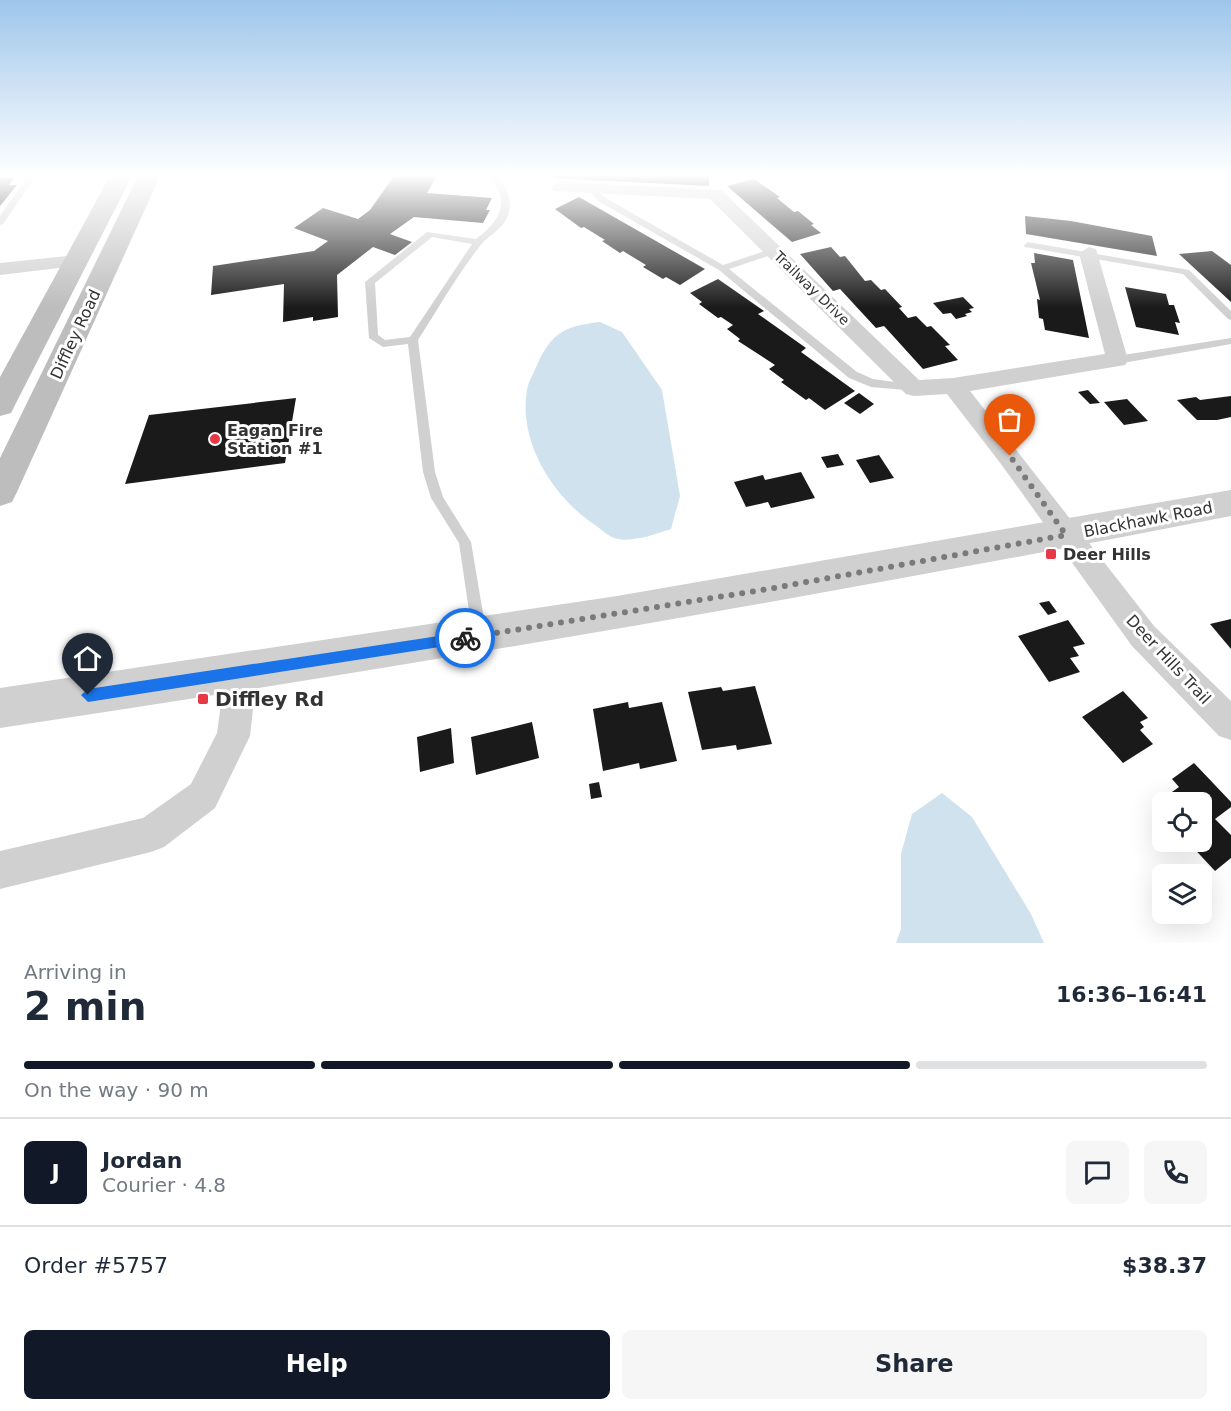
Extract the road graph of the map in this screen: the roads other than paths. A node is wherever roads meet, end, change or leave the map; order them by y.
1 (98, 220) edge
2 (128, 220) edge
3 (502, 220) edge
4 (638, 220) edge
5 (742, 220) edge
6 (478, 242) junction
7 (1028, 245) dead end
8 (774, 251) junction
9 (1089, 254) junction
10 (77, 261) junction
11 (722, 268) junction
12 (0, 269) edge
13 (1231, 317) edge
14 (413, 340) junction
15 (1231, 341) edge
16 (1117, 360) junction
17 (953, 386) junction
18 (914, 388) junction
19 (0, 405) edge
20 (0, 492) edge
21 (1231, 503) edge
22 (1066, 535) junction
23 (480, 635) junction
24 (241, 674) junction
25 (0, 708) edge
26 (1231, 724) edge
27 (0, 870) edge

1 - 10 main road, Diffley Road
2 - 20 main road, Diffley Road
3 - 6 lane
4 - 11 lane
5 - 8 street, Trailway Drive
6 - 14 lane
6 - 14 lane
7 - 9 lane
8 - 11 lane
8 - 18 street, Trailway Drive
9 - 13 lane
9 - 16 street
10 - 12 street
10 - 19 main road, Diffley Road
11 - 18 lane
14 - 23 lane
15 - 16 lane
16 - 17 street
17 - 18 street
17 - 22 street
21 - 22 street, Blackhawk Road
22 - 23 street, Blackhawk Road
22 - 26 street, Deer Hills Trail
23 - 24 street, Blackhawk Road
24 - 25 street, Blackhawk Road
24 - 27 street

